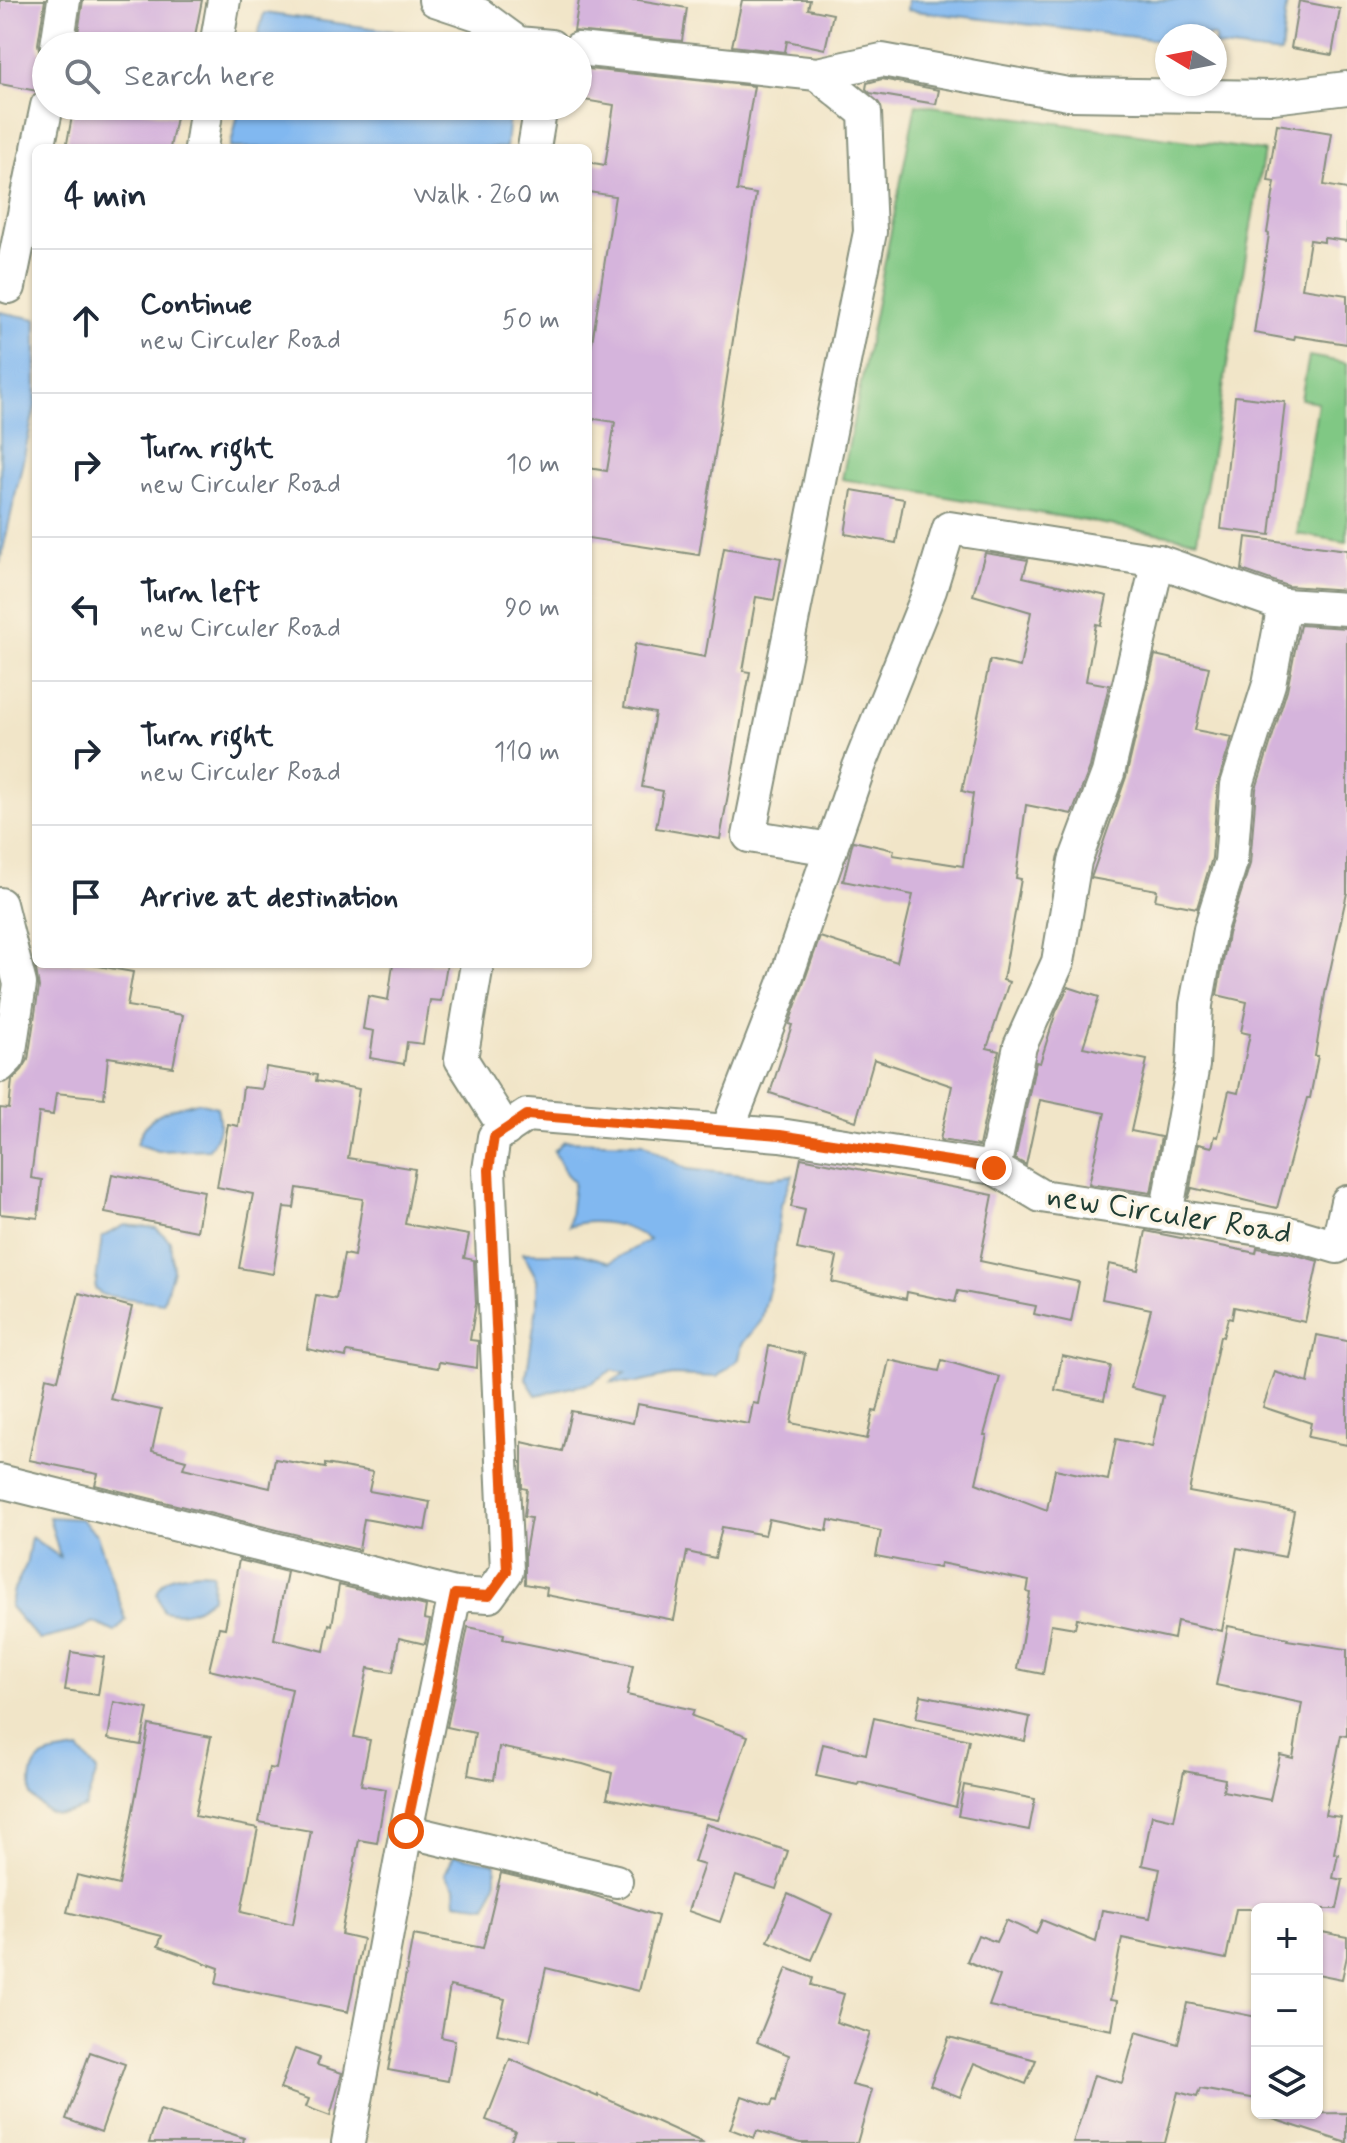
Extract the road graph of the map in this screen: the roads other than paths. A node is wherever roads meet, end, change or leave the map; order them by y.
1 (64, 0) edge
2 (224, 0) edge
3 (435, 0) edge
4 (59, 32) edge
5 (218, 32) edge
6 (503, 32) edge
7 (592, 50) edge
8 (817, 74) junction
9 (1347, 88) edge
10 (44, 120) edge
11 (205, 120) edge
12 (539, 120) edge
13 (39, 144) edge
14 (202, 144) edge
15 (535, 144) edge
16 (32, 175) edge
17 (9, 287) dead end
18 (1158, 561) junction
19 (1284, 605) junction
20 (1347, 609) edge
21 (831, 849) junction
22 (0, 904) edge
23 (476, 968) edge
24 (0, 1066) edge
25 (506, 1130) junction
26 (727, 1131) junction
27 (994, 1168) junction
28 (1347, 1202) edge
29 (1166, 1215) junction
30 (1342, 1248) edge
31 (0, 1481) edge
32 (455, 1594) junction
33 (406, 1831) junction
34 (616, 1881) dead end
35 (348, 2143) edge

1 - 4 street
2 - 5 street
3 - 6 street
7 - 8 street
8 - 9 street
8 - 21 street
10 - 13 street
11 - 14 street
12 - 15 street
16 - 17 street
18 - 19 street
18 - 21 street
18 - 27 street
19 - 20 street
19 - 29 street
21 - 26 street
22 - 24 street
23 - 25 street
25 - 26 street, new Circuler Road
25 - 32 street
26 - 27 street, new Circuler Road
27 - 29 street, new Circuler Road
28 - 30 street, new Circuler Road
29 - 30 street, new Circuler Road
31 - 32 street
32 - 33 street
33 - 34 street
33 - 35 street

